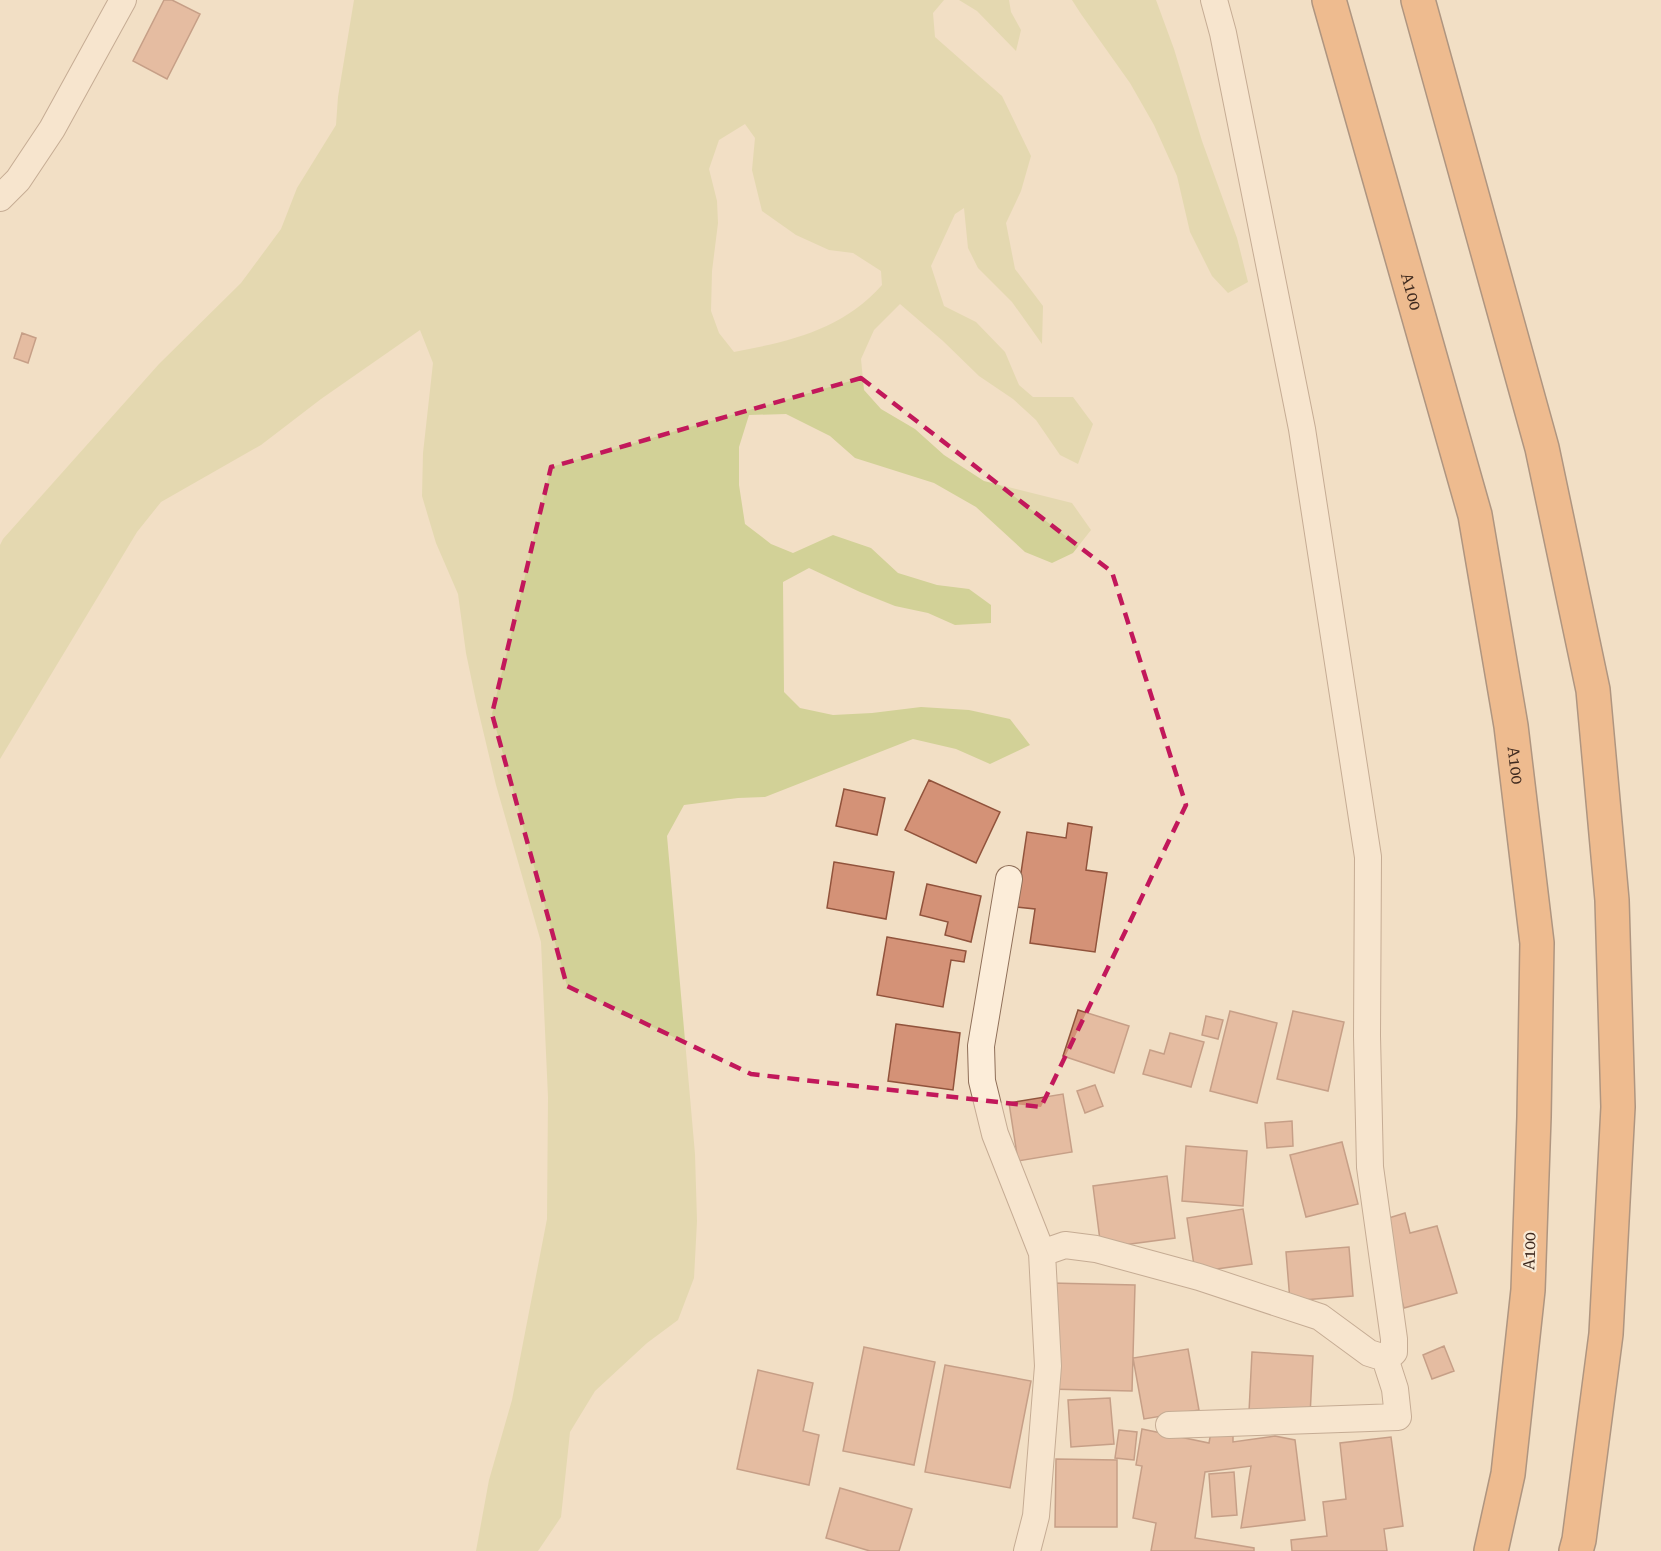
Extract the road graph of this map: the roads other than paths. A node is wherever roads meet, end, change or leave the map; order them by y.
1 (123, 0) edge
2 (1214, 0) edge
3 (1329, 0) edge
4 (1418, 0) edge
5 (0, 198) edge
6 (1009, 879) dead end
7 (1042, 1254) junction
8 (1385, 1358) junction
9 (1169, 1425) dead end
10 (1027, 1551) edge
11 (1491, 1551) edge
12 (1576, 1551) edge

1 - 5 street
2 - 8 street
3 - 11 highway, A100 / A100
4 - 12 highway
6 - 7 street
7 - 8 street
7 - 10 street
8 - 9 street

